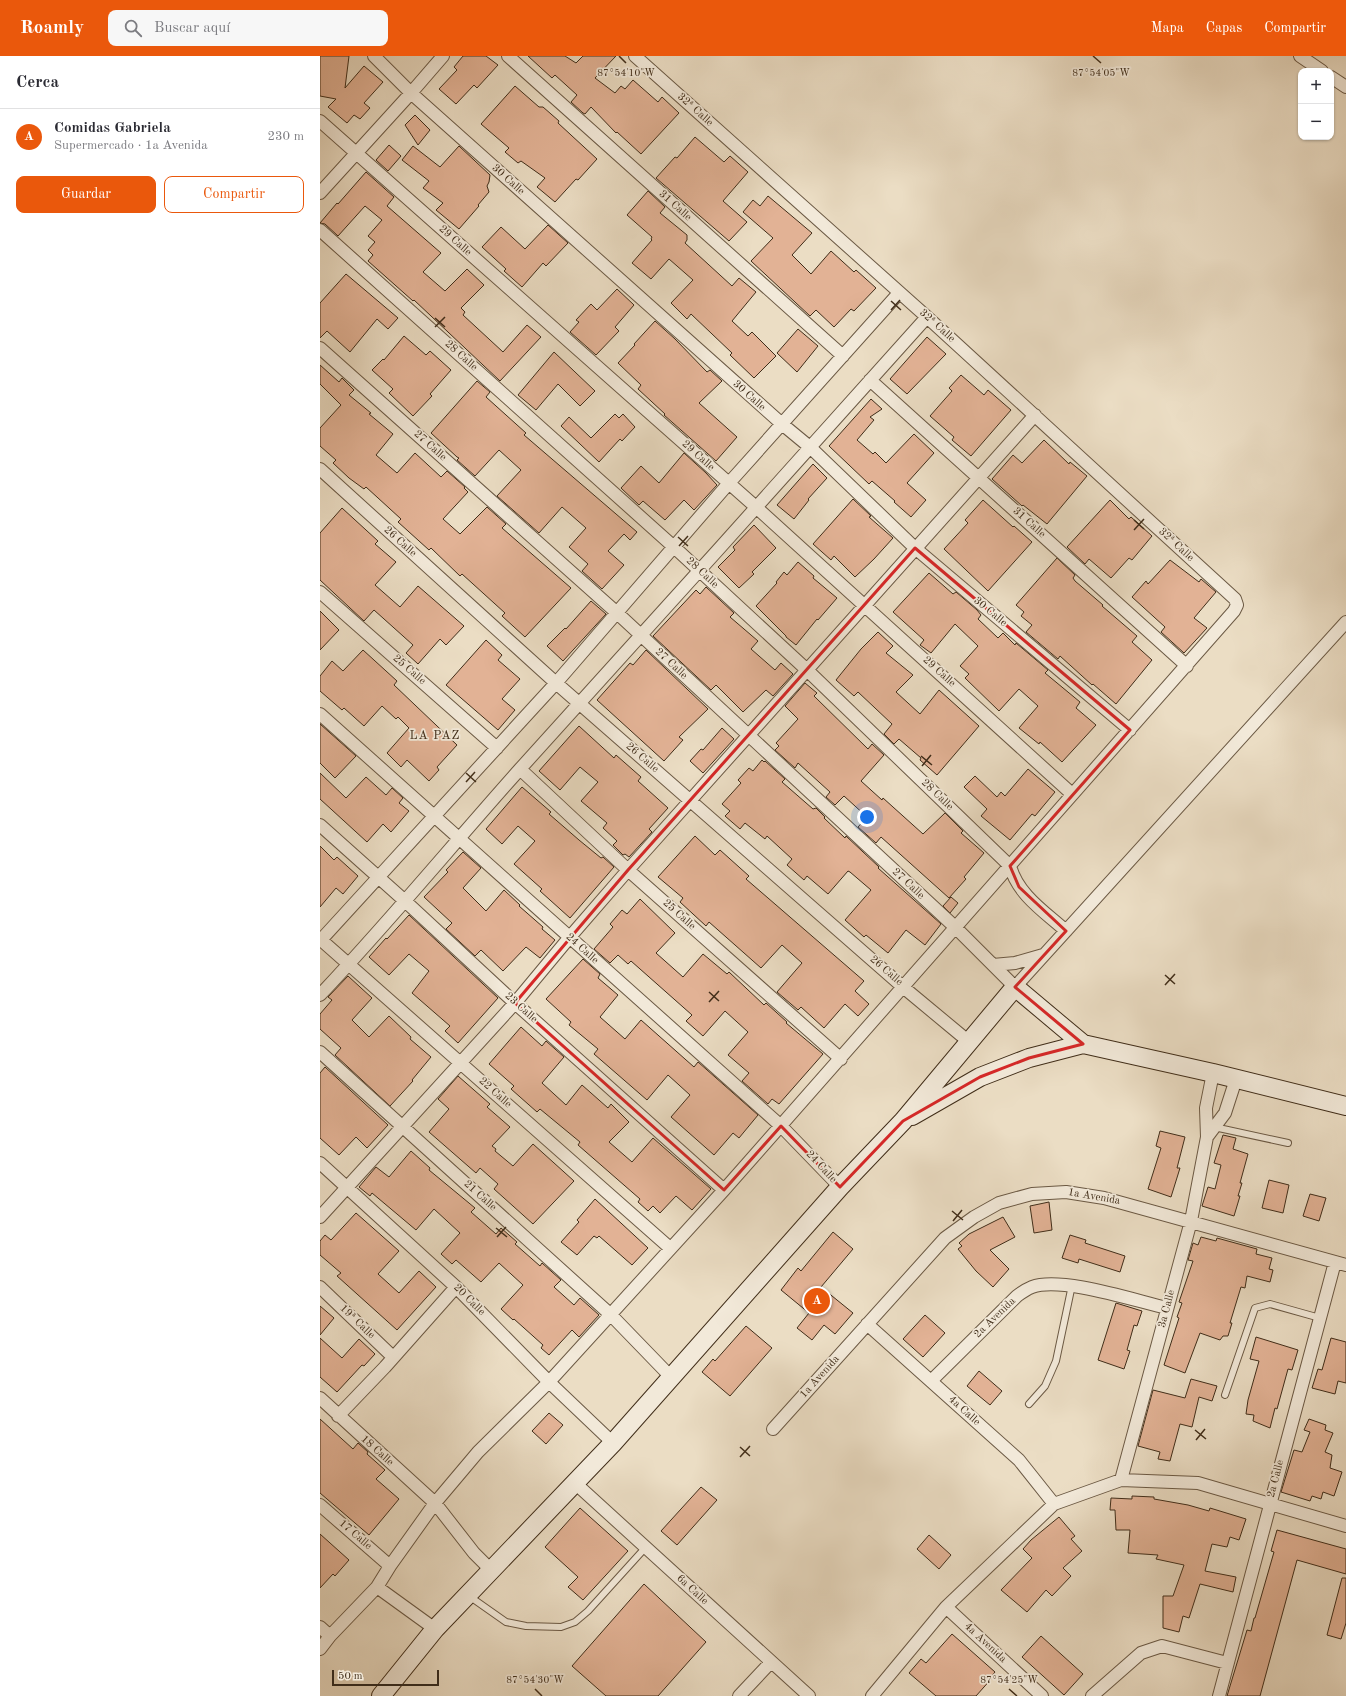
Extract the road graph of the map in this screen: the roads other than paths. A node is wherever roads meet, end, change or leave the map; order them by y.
1 (374, 56) edge
2 (443, 56) edge
3 (508, 56) edge
4 (635, 56) edge
5 (1300, 56) edge
6 (1318, 68) edge
7 (1334, 79) edge
8 (1346, 87) edge
9 (411, 93) junction
10 (320, 121) edge
11 (356, 153) junction
12 (320, 193) edge
13 (320, 230) edge
14 (899, 293) junction
15 (927, 317) junction
16 (320, 348) edge
17 (842, 356) junction
18 (870, 380) junction
19 (1035, 415) junction
20 (782, 424) junction
21 (811, 448) junction
22 (320, 469) edge
23 (980, 478) junction
24 (729, 483) junction
25 (757, 508) junction
26 (674, 547) junction
27 (915, 548) junction
28 (700, 571) junction
29 (320, 592) edge
30 (866, 605) junction
31 (616, 612) junction
32 (1346, 622) edge
33 (641, 636) junction
34 (1187, 666) junction
35 (808, 670) junction
36 (556, 683) junction
37 (579, 704) junction
38 (320, 714) edge
39 (1130, 730) junction
40 (749, 736) junction
41 (497, 748) junction
42 (520, 769) junction
43 (1072, 794) junction
44 (691, 801) junction
45 (434, 817) junction
46 (320, 825) edge
47 (458, 838) junction
48 (1010, 866) junction
49 (628, 870) junction
50 (378, 877) junction
51 (405, 901) junction
52 (955, 928) junction
53 (1066, 931) junction
54 (569, 938) junction
55 (320, 940) edge
56 (1044, 955) junction
57 (349, 965) junction
58 (993, 965) junction
59 (903, 987) junction
60 (1015, 987) junction
61 (320, 995) edge
62 (515, 1003) junction
63 (968, 1041) junction
64 (1083, 1044) junction
65 (320, 1052) edge
66 (841, 1059) junction
67 (461, 1063) junction
68 (1213, 1073) junction
69 (1236, 1079) junction
70 (1346, 1106) edge
71 (903, 1121) junction
72 (402, 1126) junction
73 (781, 1126) junction
74 (1214, 1127) junction
75 (1207, 1137) junction
76 (1288, 1143) dead end
77 (320, 1163) edge
78 (347, 1187) junction
79 (840, 1187) junction
80 (724, 1190) junction
81 (320, 1217) edge
82 (1191, 1221) junction
83 (670, 1248) junction
84 (1341, 1263) edge
85 (1072, 1285) junction
86 (320, 1287) edge
87 (456, 1287) junction
88 (1167, 1308) junction
89 (611, 1314) junction
90 (1320, 1318) junction
91 (867, 1324) junction
92 (394, 1357) junction
93 (671, 1377) junction
94 (931, 1381) junction
95 (549, 1382) junction
96 (1225, 1395) dead end
97 (320, 1398) edge
98 (1029, 1404) dead end
99 (338, 1416) junction
100 (772, 1429) dead end
101 (613, 1443) junction
102 (1121, 1480) junction
103 (575, 1482) junction
104 (435, 1502) junction
105 (1054, 1504) junction
106 (320, 1505) edge
107 (1269, 1505) junction
108 (1346, 1526) edge
109 (646, 1547) junction
110 (390, 1566) junction
111 (491, 1570) junction
112 (377, 1587) junction
113 (468, 1595) junction
114 (946, 1607) junction
115 (320, 1627) edge
116 (435, 1629) junction
117 (330, 1636) junction
118 (320, 1649) edge
119 (771, 1662) junction
120 (1227, 1663) junction
121 (381, 1696) edge
122 (739, 1696) edge
123 (809, 1696) edge
124 (872, 1696) edge
125 (1042, 1696) edge
126 (1092, 1696) edge
127 (1219, 1696) edge

1 - 9 street, 30 Calle
2 - 9 street
3 - 17 street, 31 Calle
4 - 14 street, 32ª Calle
5 - 6 street
7 - 8 street
9 - 11 street
9 - 20 street, 30 Calle
10 - 11 street, 29 Calle
11 - 12 street
11 - 24 street, 29 Calle
13 - 26 street, 28 Calle
14 - 15 street, 32ª Calle
14 - 17 street
15 - 18 street
15 - 19 street, 32ª Calle
16 - 31 street, 27 Calle
17 - 20 street
18 - 21 street
18 - 23 street, 31 Calle
19 - 23 street
19 - 34 street, 32ª Calle
20 - 21 street, 30 Calle
20 - 24 street
21 - 25 street
21 - 27 street, 30 Calle
22 - 36 street, 26 Calle
23 - 27 street
23 - 34 street, 31 Calle
24 - 25 street, 29 Calle
24 - 26 street
25 - 28 street
25 - 30 street, 29 Calle
26 - 28 street, 28 Calle
26 - 31 street
27 - 30 street
27 - 39 street, 30 Calle
28 - 33 street
28 - 35 street, 28 Calle
29 - 41 street, 25 Calle
30 - 35 street
30 - 43 street, 29 Calle
31 - 33 street, 27 Calle
31 - 36 street
32 - 53 street
33 - 37 street
33 - 40 street, 27 Calle
34 - 39 street
35 - 40 street
35 - 48 street, 28 Calle
36 - 37 street, 26 Calle
36 - 41 street
37 - 42 street
37 - 44 street, 26 Calle
38 - 45 street, 24 Calle
39 - 43 street
40 - 44 street
40 - 52 street, 27 Calle
41 - 45 street
42 - 47 street
42 - 49 street, 25 Calle
43 - 48 street
44 - 49 street
44 - 59 street, 26 Calle
45 - 47 street, 24 Calle
45 - 50 street
46 - 50 street, 23 Calle
47 - 51 street
47 - 54 street, 24 Calle
48 - 52 street
48 - 53 street, 28 Calle
49 - 54 street
49 - 66 street, 25 Calle
50 - 51 street, 23 Calle
50 - 55 street
51 - 57 street
51 - 62 street, 23 Calle
52 - 58 street, 27 Calle
52 - 59 street
53 - 56 street
54 - 62 street
54 - 73 street, 24 Calle
55 - 57 street, 22 Calle
56 - 58 street
56 - 60 street
57 - 61 street
57 - 67 street, 22 Calle
58 - 60 street, 27 Calle
59 - 63 street, 26 Calle
59 - 66 street
60 - 63 street
60 - 64 street
62 - 67 street
62 - 80 street, 23 Calle
63 - 71 street
64 - 68 street
64 - 71 street
65 - 72 street, 21 Calle
66 - 73 street
67 - 72 street
67 - 83 street, 22 Calle
68 - 69 street
68 - 75 street, 3a Calle
69 - 70 street
69 - 74 street, 3a Calle
71 - 79 street
72 - 78 street
72 - 89 street, 21 Calle
73 - 79 street, 24 Calle
73 - 80 street
74 - 75 street, 3a Calle
74 - 76 lane
75 - 82 street, 3a Calle
77 - 78 street, 20 Calle
78 - 81 street
78 - 87 street, 20 Calle
79 - 93 street
80 - 83 street
82 - 84 street, 1a Avenida
82 - 88 street, 3a Calle
82 - 91 street, 1a Avenida
83 - 89 street
84 - 90 street, 2a Calle
85 - 88 street, 2a Avenida
85 - 94 street, 2a Avenida
85 - 98 lane
86 - 92 street, 19ª Calle
87 - 92 street
87 - 95 street, 20 Calle
88 - 102 street, 3a Calle
89 - 93 street, 21 Calle
89 - 95 street
90 - 96 lane
90 - 107 street, 2a Calle
91 - 94 street, 4a Calle
91 - 100 street, 1a Avenida
92 - 99 street
93 - 101 street
94 - 105 street, 4a Calle
95 - 101 street, 20 Calle
95 - 104 street
97 - 99 street, 18 Calle
99 - 104 street, 18 Calle
101 - 103 street
102 - 105 street
102 - 107 street
103 - 109 street, 6a Calle
103 - 111 street
104 - 110 street
104 - 111 street, 18 Calle
105 - 114 street
106 - 110 street, 17 Calle
107 - 108 street
107 - 120 street, 2a Calle
109 - 113 lane
109 - 119 street, 6a Calle
110 - 112 street
111 - 113 street
112 - 116 street
112 - 117 street
113 - 116 street
114 - 124 street
114 - 125 street, 4a Avenida
115 - 117 street
116 - 121 street
117 - 118 street
119 - 122 street
119 - 123 street, 6a Calle
120 - 126 street
120 - 127 street, 2a Calle

